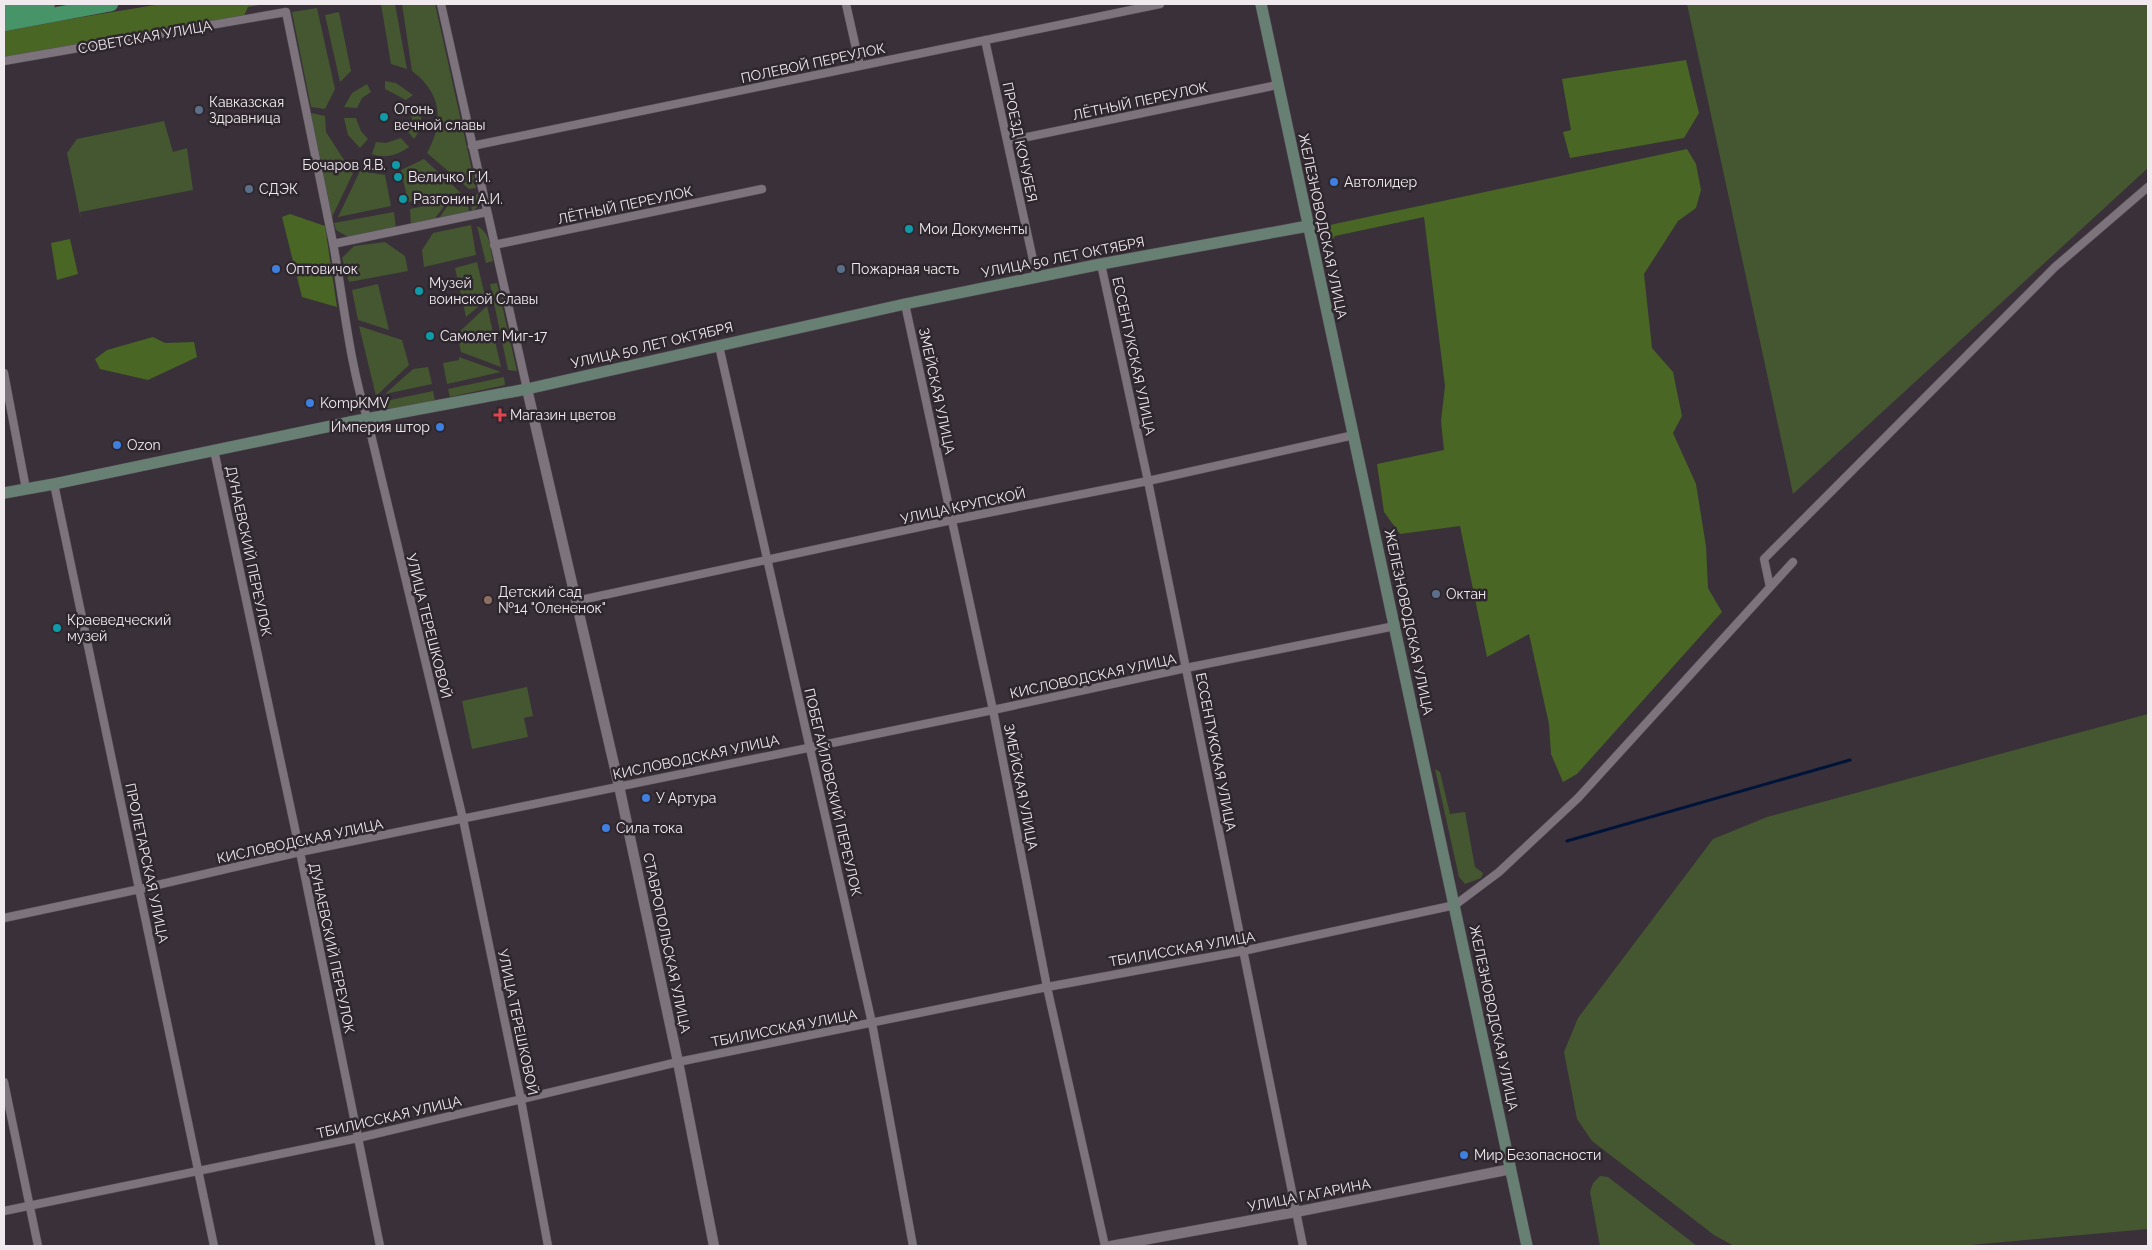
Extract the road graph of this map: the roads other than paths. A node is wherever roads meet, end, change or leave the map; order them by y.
1 (48, 4) edge
2 (111, 4) edge
3 (441, 4) edge
4 (846, 4) edge
5 (1160, 4) edge
6 (1261, 4) edge
7 (4, 12) edge
8 (286, 12) joint
9 (4, 24) edge
10 (985, 40) junction
11 (4, 61) edge
12 (860, 66) junction
13 (1277, 84) junction
14 (1008, 141) junction
15 (472, 146) junction
16 (2148, 187) edge
17 (762, 189) dead end
18 (487, 212) junction
19 (1308, 226) junction
20 (333, 244) junction
21 (494, 245) junction
22 (1101, 264) junction
23 (1037, 278) junction
24 (905, 304) junction
25 (720, 346) junction
26 (4, 373) edge
27 (526, 389) junction
28 (367, 418) junction
29 (1354, 435) junction
30 (214, 450) junction
31 (1148, 481) junction
32 (54, 484) junction
33 (26, 489) junction
34 (4, 493) edge
35 (952, 520) junction
36 (767, 560) junction
37 (1793, 562) dead end
38 (1770, 587) junction
39 (576, 601) junction
40 (1395, 626) junction
41 (1186, 668) junction
42 (994, 710) junction
43 (810, 747) junction
44 (619, 786) junction
45 (463, 819) junction
46 (300, 852) junction
47 (140, 889) junction
48 (1455, 905) junction
49 (4, 918) edge
50 (1243, 951) junction
51 (1047, 986) junction
52 (872, 1023) junction
53 (678, 1062) junction
54 (4, 1082) edge
55 (521, 1100) junction
56 (358, 1138) junction
57 (1511, 1169) junction
58 (199, 1170) junction
59 (30, 1206) junction
60 (4, 1211) edge
61 (1296, 1212) junction
62 (38, 1246) edge
63 (214, 1246) edge
64 (380, 1246) edge
65 (548, 1246) edge
66 (714, 1246) edge
67 (913, 1246) edge
68 (1105, 1246) edge
69 (1111, 1246) edge
70 (1303, 1246) edge
71 (1527, 1246) edge

1 - 7 highway
2 - 9 highway
3 - 15 street, СТАВРОПОЛЬСКАЯ УЛИЦА
4 - 12 street
5 - 10 street, ПОЛЕВОЙ ПЕРЕУЛОК
6 - 13 main road, ЖЕЛЕЗНОВОДСКАЯ УЛИЦА
8 - 11 street, СОВЕТСКАЯ УЛИЦА
8 - 20 street, УЛИЦА ТЕРЕШКОВОЙ
10 - 12 street, ПОЛЕВОЙ ПЕРЕУЛОК
10 - 14 street, ПРОЕЗД КОЧУБЕЯ
12 - 15 street, ПОЛЕВОЙ ПЕРЕУЛОК
13 - 14 street, ЛЁТНЫЙ ПЕРЕУЛОК
13 - 19 main road, ЖЕЛЕЗНОВОДСКАЯ УЛИЦА
14 - 23 street, ПРОЕЗД КОЧУБЕЯ
15 - 18 street, СТАВРОПОЛЬСКАЯ УЛИЦА
16 - 38 street
17 - 21 street, ЛЁТНЫЙ ПЕРЕУЛОК
18 - 20 street
18 - 21 street, СТАВРОПОЛЬСКАЯ УЛИЦА
19 - 22 main road, УЛИЦА 50 ЛЕТ ОКТЯБРЯ
19 - 29 main road, ЖЕЛЕЗНОВОДСКАЯ УЛИЦА
20 - 28 street, УЛИЦА ТЕРЕШКОВОЙ
21 - 27 street, СТАВРОПОЛЬСКАЯ УЛИЦА
22 - 23 main road, УЛИЦА 50 ЛЕТ ОКТЯБРЯ
22 - 31 street, ЕССЕНТУКСКАЯ УЛИЦА
23 - 24 main road, УЛИЦА 50 ЛЕТ ОКТЯБРЯ
24 - 25 main road, УЛИЦА 50 ЛЕТ ОКТЯБРЯ
24 - 35 street, ЗМЕЙСКАЯ УЛИЦА
25 - 27 main road, УЛИЦА 50 ЛЕТ ОКТЯБРЯ
25 - 36 street, ПОБЕГАЙЛОВСКИЙ ПЕРЕУЛОК
26 - 33 street
27 - 28 main road, УЛИЦА 50 ЛЕТ ОКТЯБРЯ
27 - 39 street, СТАВРОПОЛЬСКАЯ УЛИЦА
28 - 30 main road, УЛИЦА 50 ЛЕТ ОКТЯБРЯ
28 - 45 street, УЛИЦА ТЕРЕШКОВОЙ
29 - 31 street, УЛИЦА КРУПСКОЙ
29 - 40 main road, ЖЕЛЕЗНОВОДСКАЯ УЛИЦА
30 - 32 main road, УЛИЦА 50 ЛЕТ ОКТЯБРЯ
30 - 46 street, ДУНАЕВСКИЙ ПЕРЕУЛОК
31 - 35 street, УЛИЦА КРУПСКОЙ
31 - 41 street, ЕССЕНТУКСКАЯ УЛИЦА
32 - 33 main road, УЛИЦА 50 ЛЕТ ОКТЯБРЯ
32 - 47 street, ПРОЛЕТАРСКАЯ УЛИЦА
33 - 34 main road, УЛИЦА 50 ЛЕТ ОКТЯБРЯ
35 - 36 street, УЛИЦА КРУПСКОЙ
35 - 42 street, ЗМЕЙСКАЯ УЛИЦА
36 - 39 street, УЛИЦА КРУПСКОЙ
36 - 43 street, ПОБЕГАЙЛОВСКИЙ ПЕРЕУЛОК
37 - 38 street
38 - 48 street
39 - 44 street, СТАВРОПОЛЬСКАЯ УЛИЦА
40 - 41 street, КИСЛОВОДСКАЯ УЛИЦА
40 - 48 main road, ЖЕЛЕЗНОВОДСКАЯ УЛИЦА
41 - 42 street, КИСЛОВОДСКАЯ УЛИЦА
41 - 50 street, ЕССЕНТУКСКАЯ УЛИЦА
42 - 43 street, КИСЛОВОДСКАЯ УЛИЦА
42 - 51 street, ЗМЕЙСКАЯ УЛИЦА
43 - 44 street, КИСЛОВОДСКАЯ УЛИЦА
43 - 52 street, ПОБЕГАЙЛОВСКИЙ ПЕРЕУЛОК
44 - 45 street, КИСЛОВОДСКАЯ УЛИЦА
44 - 53 street, СТАВРОПОЛЬСКАЯ УЛИЦА
45 - 46 street, КИСЛОВОДСКАЯ УЛИЦА
45 - 55 street, УЛИЦА ТЕРЕШКОВОЙ
46 - 47 street, КИСЛОВОДСКАЯ УЛИЦА
46 - 56 street, ДУНАЕВСКИЙ ПЕРЕУЛОК
47 - 49 street, КИСЛОВОДСКАЯ УЛИЦА
47 - 58 street, ПРОЛЕТАРСКАЯ УЛИЦА
48 - 50 street, ТБИЛИССКАЯ УЛИЦА
48 - 57 main road, ЖЕЛЕЗНОВОДСКАЯ УЛИЦА
50 - 51 street, ТБИЛИССКАЯ УЛИЦА
50 - 61 street, ЕССЕНТУКСКАЯ УЛИЦА
51 - 52 street, ТБИЛИССКАЯ УЛИЦА
51 - 68 street, ЗМЕЙСКАЯ УЛИЦА
52 - 53 street, ТБИЛИССКАЯ УЛИЦА
52 - 67 street, ПОБЕГАЙЛОВСКИЙ ПЕРЕУЛОК
53 - 55 street, ТБИЛИССКАЯ УЛИЦА
53 - 66 street, СТАВРОПОЛЬСКАЯ УЛИЦА
54 - 59 street
55 - 56 street, ТБИЛИССКАЯ УЛИЦА
55 - 65 street, УЛИЦА ТЕРЕШКОВОЙ
56 - 58 street, ТБИЛИССКАЯ УЛИЦА
56 - 64 street, ДУНАЕВСКИЙ ПЕРЕУЛОК
57 - 61 street, УЛИЦА ГАГАРИНА
57 - 71 main road, ЖЕЛЕЗНОВОДСКАЯ УЛИЦА
58 - 59 street, ТБИЛИССКАЯ УЛИЦА
58 - 63 street, ПРОЛЕТАРСКАЯ УЛИЦА
59 - 60 street, ТБИЛИССКАЯ УЛИЦА
59 - 62 street
61 - 69 street, УЛИЦА ГАГАРИНА
61 - 70 street, ЕССЕНТУКСКАЯ УЛИЦА

